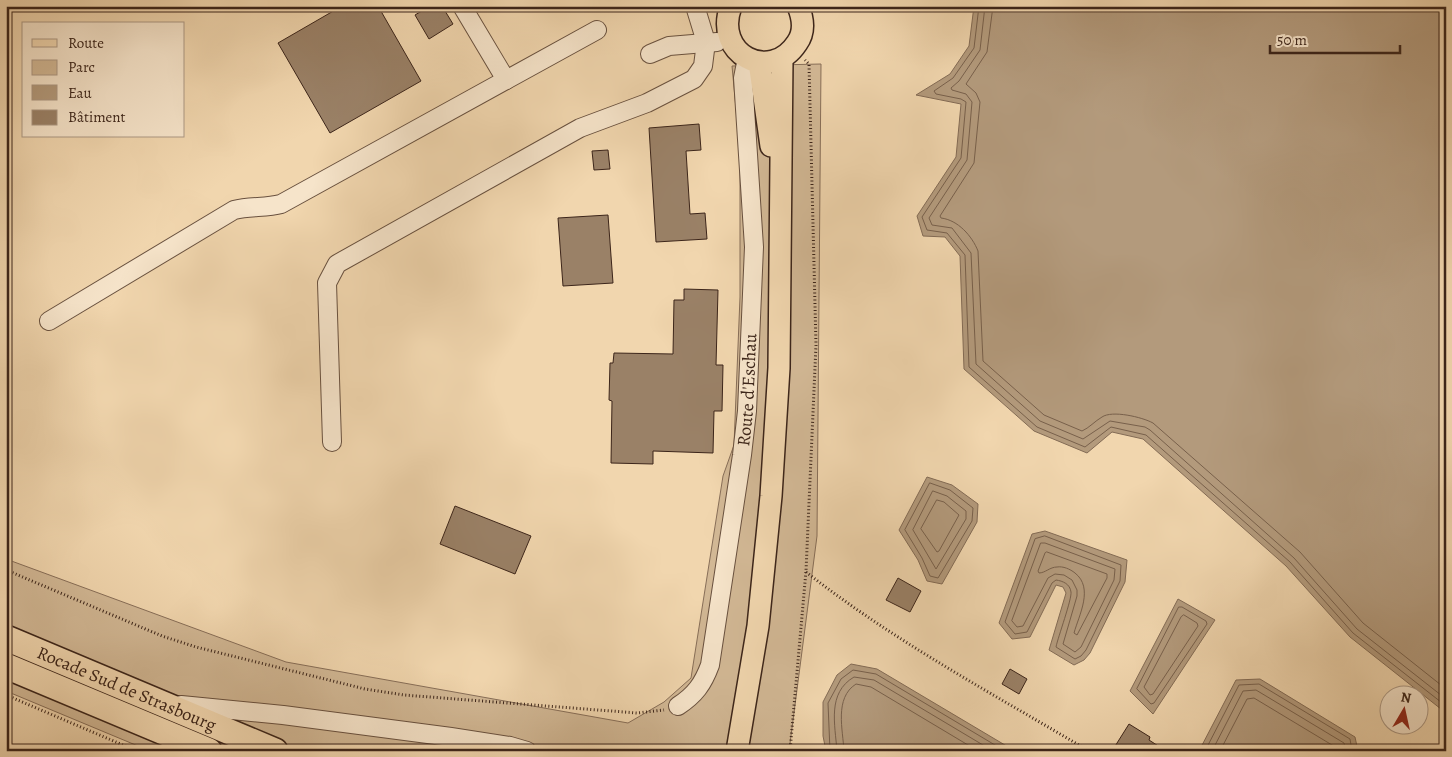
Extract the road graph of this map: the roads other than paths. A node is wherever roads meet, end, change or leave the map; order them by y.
1 (462, 6) edge
2 (695, 6) edge
3 (731, 6) edge
4 (798, 6) edge
5 (597, 30) dead end
6 (730, 41) junction
7 (706, 42) junction
8 (650, 54) dead end
9 (787, 54) junction
10 (753, 60) junction
11 (506, 80) junction
12 (780, 213) junction
13 (49, 321) dead end
14 (332, 442) dead end
15 (6, 638) edge
16 (6, 666) edge
17 (161, 702) junction
18 (678, 706) road end
19 (209, 751) edge
20 (275, 751) edge
21 (527, 751) edge
22 (737, 751) edge

1 - 11 street
2 - 7 street
3 - 6 main road
4 - 9 main road
5 - 11 street
6 - 7 street
6 - 10 main road
7 - 8 street
7 - 14 street
9 - 10 main road
9 - 12 main road, Route d'Eschau
10 - 12 main road, Route d'Eschau
10 - 18 street, Route d'Eschau
11 - 13 street
12 - 22 main road, Route d'Eschau
15 - 17 highway, Rocade Sud de Strasbourg
16 - 19 highway, Rocade Sud de Strasbourg
17 - 20 highway, Rocade Sud de Strasbourg
17 - 21 street

